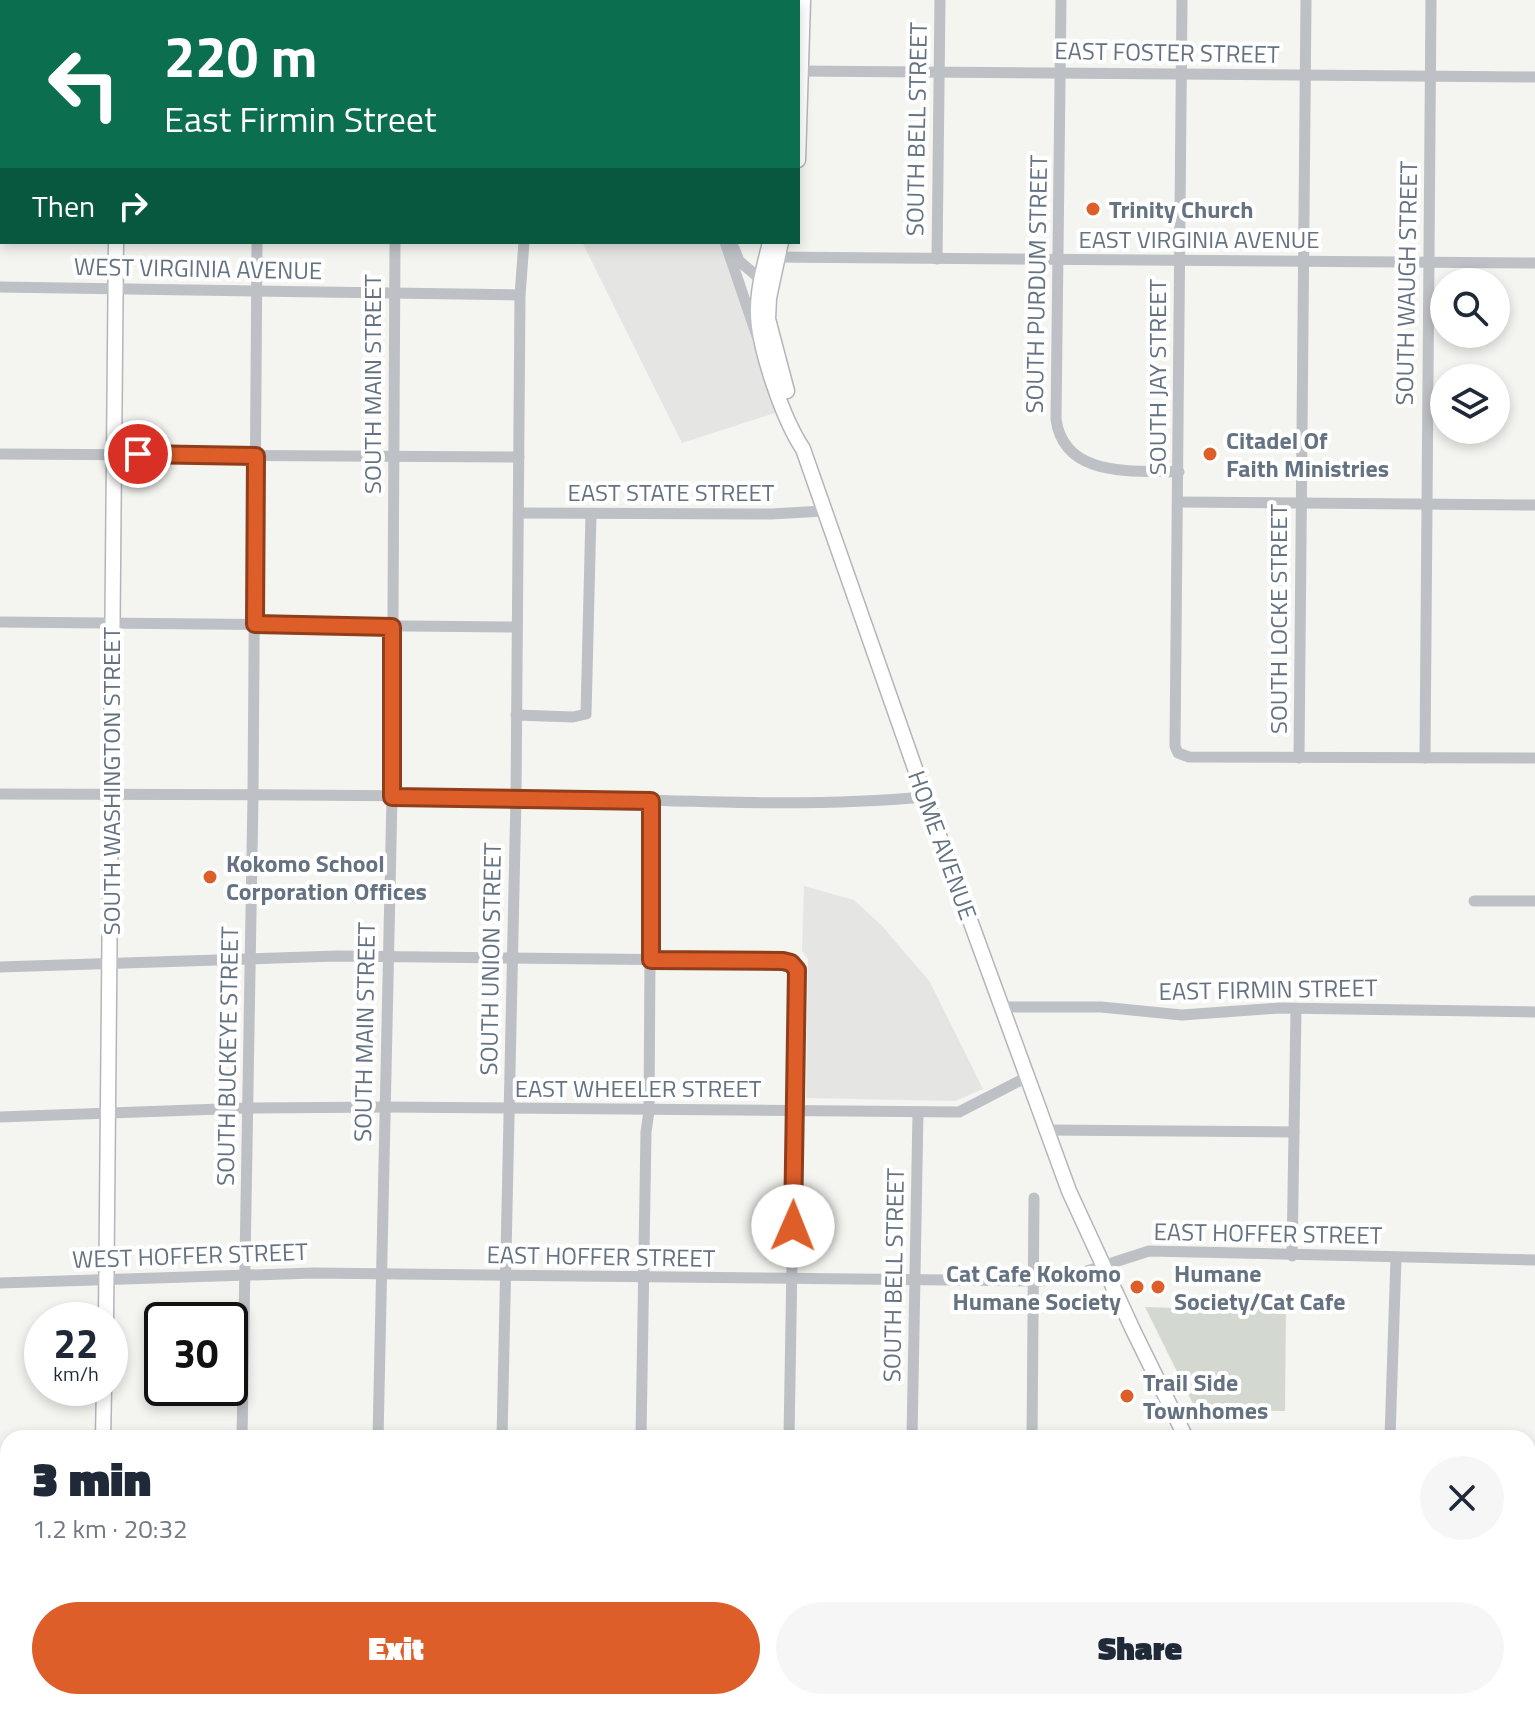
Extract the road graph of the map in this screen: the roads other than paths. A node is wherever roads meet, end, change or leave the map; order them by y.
1 (803, 0) edge
2 (940, 0) edge
3 (1061, 0) edge
4 (1182, 0) edge
5 (1306, 0) edge
6 (1431, 0) edge
7 (800, 71) edge
8 (939, 72) junction
9 (1060, 73) junction
10 (1181, 75) junction
11 (1306, 76) junction
12 (1431, 76) junction
13 (1535, 77) edge
14 (116, 244) edge
15 (257, 244) edge
16 (395, 244) edge
17 (524, 244) edge
18 (726, 244) edge
19 (734, 244) edge
20 (771, 252) edge
21 (937, 259) junction
22 (1058, 261) junction
23 (1180, 261) junction
24 (1304, 261) junction
25 (1429, 262) junction
26 (1535, 263) edge
27 (766, 284) junction
28 (0, 287) edge
29 (115, 289) junction
30 (257, 292) junction
31 (395, 292) junction
32 (520, 295) junction
33 (766, 358) junction
34 (803, 449) junction
35 (0, 454) edge
36 (114, 454) junction
37 (256, 456) junction
38 (519, 457) junction
39 (394, 458) junction
40 (1179, 472) junction
41 (1179, 502) junction
42 (1301, 504) junction
43 (1426, 505) junction
44 (1535, 505) edge
45 (824, 511) junction
46 (519, 513) junction
47 (591, 514) junction
48 (0, 622) edge
49 (113, 623) junction
50 (255, 624) junction
51 (392, 627) junction
52 (517, 627) junction
53 (516, 715) junction
54 (1299, 758) junction
55 (1425, 758) junction
56 (1535, 758) edge
57 (0, 794) edge
58 (112, 794) junction
59 (253, 796) junction
60 (392, 797) junction
61 (516, 797) junction
62 (925, 797) junction
63 (651, 801) junction
64 (1474, 901) dead end
65 (1535, 901) edge
66 (388, 957) junction
67 (251, 958) junction
68 (512, 959) junction
69 (651, 960) junction
70 (110, 964) junction
71 (0, 967) edge
72 (1002, 1007) junction
73 (1296, 1009) junction
74 (1535, 1012) edge
75 (1027, 1077) junction
76 (385, 1107) junction
77 (248, 1108) junction
78 (509, 1109) junction
79 (649, 1111) junction
80 (794, 1111) junction
81 (918, 1112) junction
82 (108, 1113) junction
83 (0, 1117) edge
84 (1046, 1130) junction
85 (1294, 1132) junction
86 (1034, 1198) dead end
87 (1292, 1256) junction
88 (1396, 1258) junction
89 (1535, 1260) edge
90 (1103, 1268) junction
91 (246, 1274) junction
92 (381, 1276) junction
93 (506, 1277) junction
94 (643, 1278) junction
95 (106, 1279) junction
96 (792, 1280) junction
97 (914, 1280) junction
98 (1035, 1281) junction
99 (0, 1283) edge
100 (106, 1302) edge
101 (104, 1406) edge
102 (103, 1430) edge
103 (242, 1430) edge
104 (378, 1430) edge
105 (502, 1430) edge
106 (641, 1430) edge
107 (789, 1430) edge
108 (912, 1430) edge
109 (1032, 1430) edge
110 (1182, 1430) edge
111 (1390, 1430) edge

1 - 7 main road
2 - 8 street, SOUTH BELL STREET
3 - 9 street, SOUTH PURDUM STREET
4 - 10 street, SOUTH JAY STREET
5 - 11 street, SOUTH LOCKE STREET
6 - 12 street, SOUTH WAUGH STREET
7 - 8 street, EAST FOSTER STREET
8 - 9 street, EAST FOSTER STREET
8 - 21 street, SOUTH BELL STREET
9 - 10 street, EAST FOSTER STREET
9 - 22 street, SOUTH PURDUM STREET
10 - 11 street, EAST FOSTER STREET
10 - 23 street, SOUTH JAY STREET
11 - 12 street, EAST FOSTER STREET
11 - 24 street, SOUTH LOCKE STREET
12 - 13 street, EAST FOSTER STREET
12 - 25 street, SOUTH WAUGH STREET
14 - 29 main road, SOUTH WASHINGTON STREET
15 - 30 street, SOUTH BUCKEYE STREET
16 - 31 street, SOUTH MAIN STREET
17 - 32 street, SOUTH UNION STREET
18 - 33 street, HOME AVENUE
19 - 27 street
20 - 21 street, EAST VIRGINIA AVENUE
20 - 27 main road
21 - 22 street, EAST VIRGINIA AVENUE
22 - 23 street, EAST VIRGINIA AVENUE
22 - 40 street, SOUTH PURDUM STREET
23 - 24 street, EAST VIRGINIA AVENUE
23 - 40 street, SOUTH JAY STREET
24 - 25 street, EAST VIRGINIA AVENUE
24 - 42 street, SOUTH LOCKE STREET
25 - 26 street, EAST VIRGINIA AVENUE
25 - 43 street, SOUTH WAUGH STREET
27 - 33 main road
27 - 34 main road
28 - 29 street, WEST VIRGINIA AVENUE
29 - 30 street, WEST VIRGINIA AVENUE
29 - 36 main road, SOUTH WASHINGTON STREET
30 - 31 street, WEST VIRGINIA AVENUE
30 - 37 street, SOUTH BUCKEYE STREET
31 - 32 street
31 - 39 street, SOUTH MAIN STREET
32 - 38 street, SOUTH UNION STREET
33 - 34 main road, HOME AVENUE
34 - 45 main road, HOME AVENUE
35 - 36 street
36 - 37 street
36 - 49 main road, SOUTH WASHINGTON STREET
37 - 39 street
37 - 50 street, SOUTH BUCKEYE STREET
38 - 39 street
38 - 46 street, SOUTH UNION STREET
39 - 51 street, SOUTH MAIN STREET
40 - 41 street, SOUTH JAY STREET
41 - 42 street
41 - 54 street, SOUTH JAY STREET
42 - 43 street
42 - 54 street, SOUTH LOCKE STREET
43 - 44 street
43 - 55 street, SOUTH WAUGH STREET
45 - 47 street, EAST STATE STREET
45 - 62 main road, HOME AVENUE
46 - 47 street, EAST STATE STREET
46 - 52 street, SOUTH UNION STREET
47 - 53 street
48 - 49 street
49 - 50 street
49 - 58 main road, SOUTH WASHINGTON STREET
50 - 51 street
50 - 59 street, SOUTH BUCKEYE STREET
51 - 52 street
51 - 60 street, SOUTH MAIN STREET
52 - 53 street, SOUTH UNION STREET
53 - 61 street, SOUTH UNION STREET
54 - 55 street
55 - 56 street
57 - 58 street
58 - 59 street
58 - 70 main road, SOUTH WASHINGTON STREET
59 - 60 street
59 - 67 street, SOUTH BUCKEYE STREET
60 - 61 street
60 - 66 street, SOUTH MAIN STREET
61 - 63 street
61 - 68 street, SOUTH UNION STREET
62 - 63 street
62 - 72 main road, HOME AVENUE
63 - 69 street
64 - 65 street
66 - 67 street
66 - 68 street
66 - 76 street, SOUTH MAIN STREET
67 - 70 street
67 - 77 street, SOUTH BUCKEYE STREET
68 - 69 street
68 - 78 street, SOUTH UNION STREET
69 - 79 street
69 - 80 street
70 - 71 street
70 - 82 main road, SOUTH WASHINGTON STREET
72 - 73 street, EAST FIRMIN STREET
72 - 75 main road, HOME AVENUE
73 - 74 street, EAST FIRMIN STREET
73 - 85 street
75 - 81 street, EAST WHEELER STREET
75 - 84 main road, HOME AVENUE
76 - 77 street, EAST WHEELER STREET
76 - 78 street, EAST WHEELER STREET
76 - 92 street, SOUTH MAIN STREET
77 - 82 street, EAST WHEELER STREET
77 - 91 street, SOUTH BUCKEYE STREET
78 - 79 street, EAST WHEELER STREET
78 - 93 street, SOUTH UNION STREET
79 - 80 street, EAST WHEELER STREET
79 - 94 street
80 - 81 street, EAST WHEELER STREET
80 - 96 street
81 - 97 street, SOUTH BELL STREET
82 - 83 street, EAST WHEELER STREET
82 - 95 main road, SOUTH WASHINGTON STREET
84 - 85 street
84 - 90 main road, HOME AVENUE
85 - 87 street
86 - 98 street
87 - 88 street, EAST HOFFER STREET
87 - 90 street, EAST HOFFER STREET
88 - 89 street, EAST HOFFER STREET
88 - 111 street
90 - 98 street, EAST HOFFER STREET
90 - 110 main road, HOME AVENUE
91 - 92 street, WEST HOFFER STREET
91 - 95 street, WEST HOFFER STREET
91 - 103 street, SOUTH BUCKEYE STREET
92 - 93 street, EAST HOFFER STREET
92 - 104 street, SOUTH MAIN STREET
93 - 94 street, EAST HOFFER STREET
93 - 105 street, SOUTH UNION STREET
94 - 96 street, EAST HOFFER STREET
94 - 106 street
95 - 99 street, WEST HOFFER STREET
95 - 100 main road, SOUTH WASHINGTON STREET
96 - 97 street, EAST HOFFER STREET
96 - 107 street
97 - 98 street, EAST HOFFER STREET
97 - 108 street, SOUTH BELL STREET
98 - 109 street
101 - 102 main road

